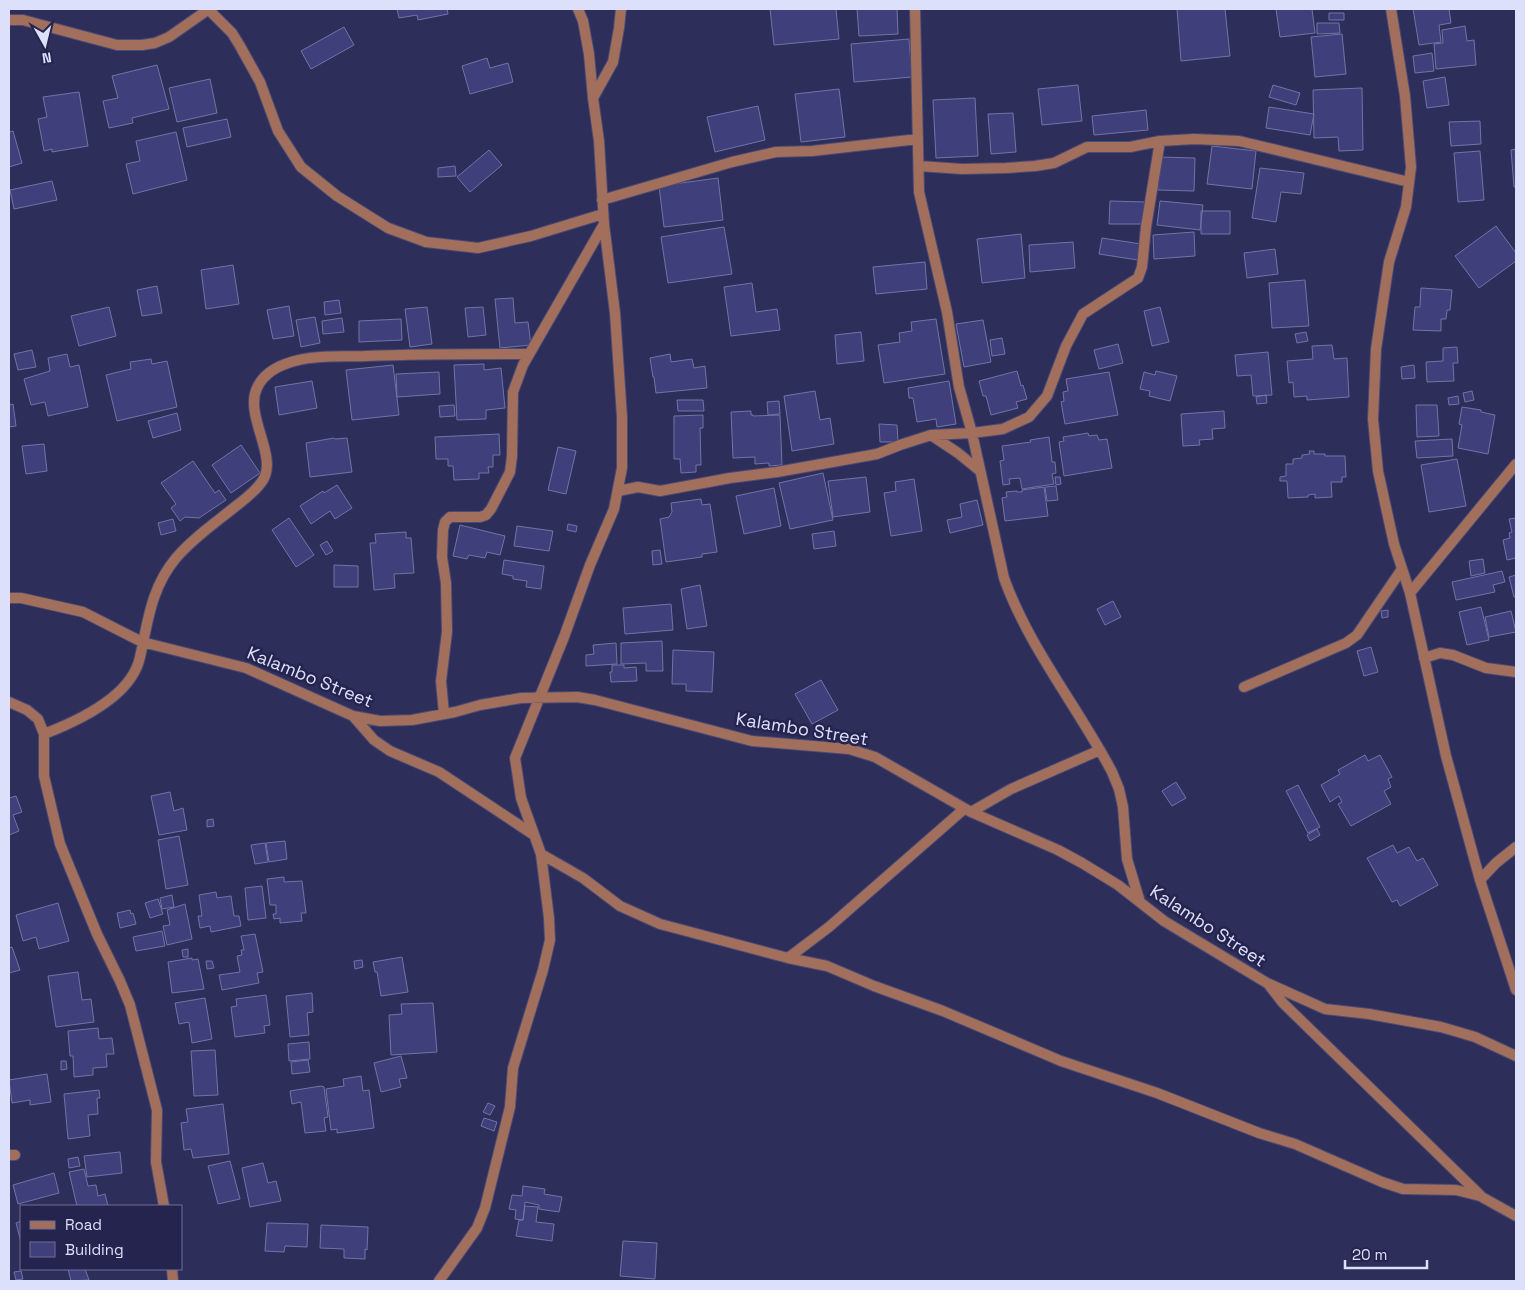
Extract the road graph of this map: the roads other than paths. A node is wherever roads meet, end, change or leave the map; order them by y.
1 (208, 9) edge
2 (578, 9) edge
3 (621, 9) edge
4 (915, 9) edge
5 (1390, 9) edge
6 (9, 20) edge
7 (592, 98) junction
8 (918, 139) junction
9 (1160, 141) junction
10 (919, 166) junction
11 (1409, 182) junction
12 (602, 200) junction
13 (604, 219) junction
14 (529, 354) junction
15 (972, 433) junction
16 (931, 435) junction
17 (1516, 464) edge
18 (980, 472) junction
19 (618, 491) junction
20 (1402, 569) junction
21 (1410, 593) junction
22 (9, 598) edge
23 (142, 642) junction
24 (1424, 658) junction
25 (1516, 672) edge
26 (1244, 688) dead end
27 (539, 697) junction
28 (9, 702) edge
29 (444, 714) junction
30 (353, 716) junction
31 (44, 734) junction
32 (1100, 750) junction
33 (968, 810) junction
34 (534, 835) junction
35 (1516, 847) edge
36 (541, 854) junction
37 (1480, 880) junction
38 (1140, 902) junction
39 (788, 958) junction
40 (1267, 982) junction
41 (1516, 990) edge
42 (1516, 1056) edge
43 (1480, 1196) junction
44 (164, 1205) edge
45 (1516, 1216) edge
46 (439, 1281) edge

1 - 6 street
1 - 13 street
2 - 7 street
3 - 7 street
4 - 8 street
5 - 11 street
7 - 12 street
8 - 10 street
8 - 12 street
9 - 10 street
9 - 11 street
9 - 15 street
10 - 15 street
11 - 20 street
12 - 13 street
13 - 14 street
13 - 19 street
14 - 23 street
14 - 29 street
15 - 16 street
15 - 18 street
16 - 18 street
16 - 19 street
17 - 21 street
18 - 32 street
19 - 27 street
20 - 21 street
20 - 26 street
21 - 24 street
22 - 23 street, Kalambo Street
23 - 30 street, Kalambo Street
23 - 31 street
24 - 25 street
24 - 37 street
27 - 29 street, Kalambo Street
27 - 33 street, Kalambo Street
27 - 34 street
28 - 31 street
29 - 30 street, Kalambo Street
30 - 34 street
31 - 44 street
32 - 33 street
32 - 38 street
33 - 38 street, Kalambo Street
33 - 39 street
34 - 36 street
35 - 37 street
36 - 39 street
36 - 46 street
37 - 41 street
38 - 40 street, Kalambo Street
39 - 43 street
40 - 42 street, Kalambo Street
40 - 43 street
43 - 45 street

